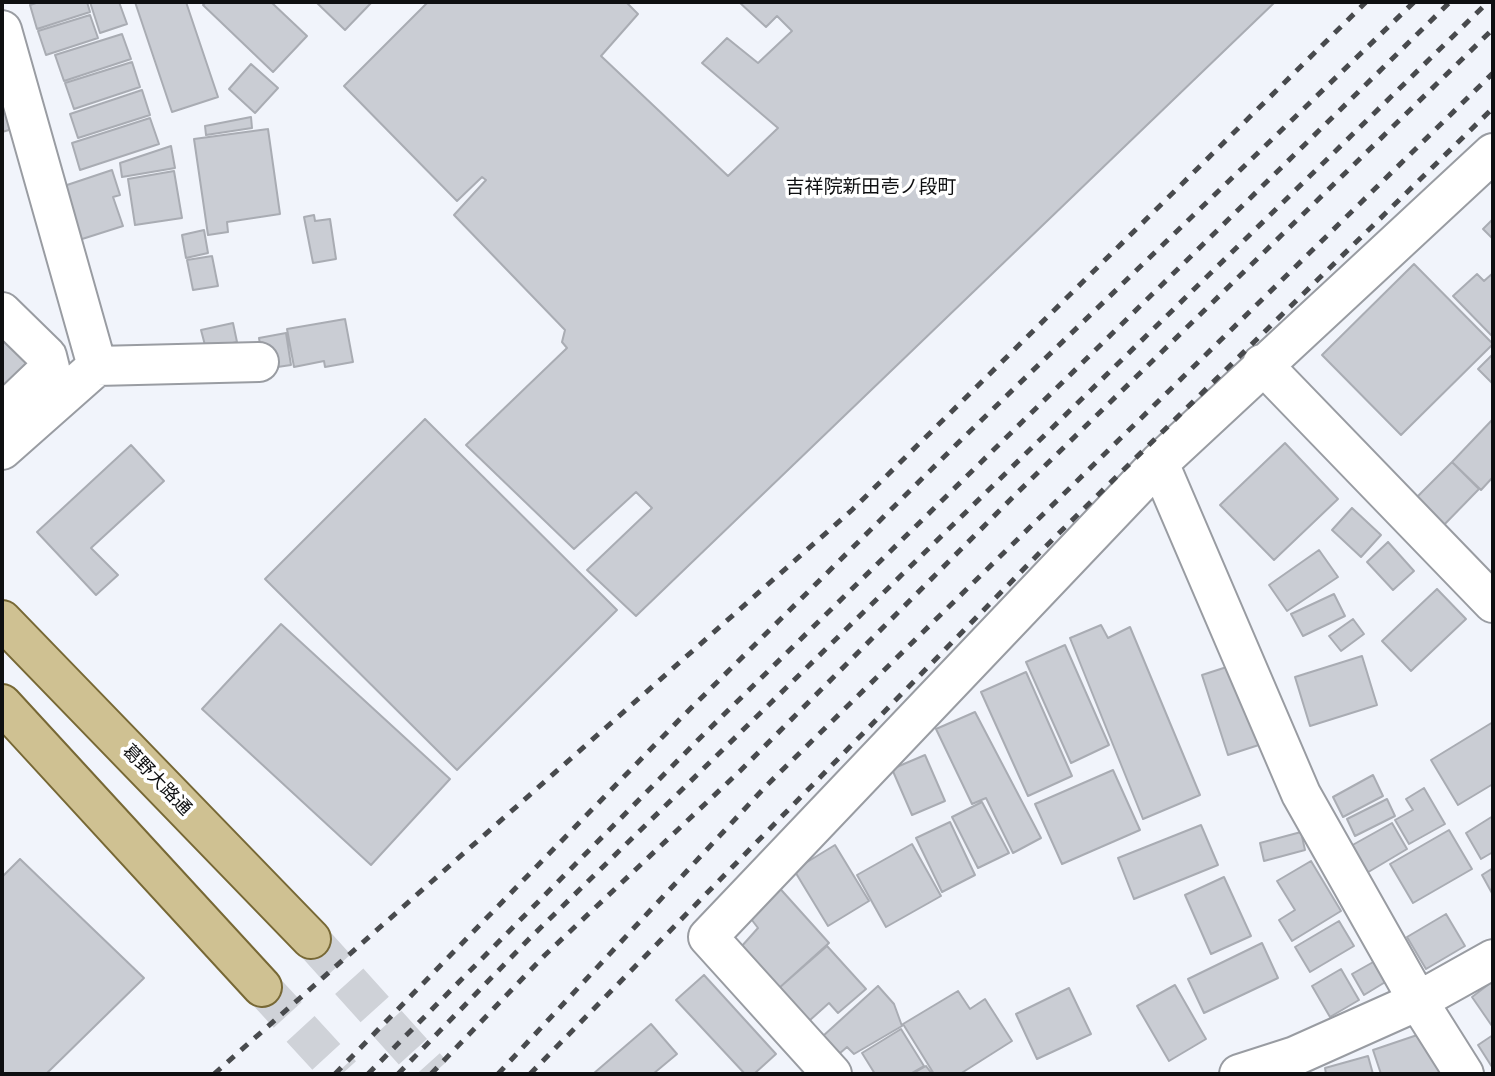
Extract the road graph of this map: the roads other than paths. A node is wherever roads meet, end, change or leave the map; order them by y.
1 (2, 30) edge
2 (1493, 153) edge
3 (2, 292) edge
4 (2, 312) edge
5 (260, 362) dead end
6 (1262, 364) junction
7 (92, 370) junction
8 (2, 414) edge
9 (2, 450) edge
10 (1159, 463) junction
11 (1493, 603) edge
12 (2, 620) edge
13 (2, 704) edge
14 (311, 939) tunnel mouth
15 (1493, 959) edge
16 (262, 988) tunnel mouth
17 (1418, 1001) junction
18 (832, 1074) edge
19 (1239, 1074) edge
20 (1464, 1074) edge

1 - 7 street
2 - 6 street
3 - 7 street
4 - 8 street
5 - 7 street
6 - 10 street
6 - 11 street
7 - 9 street
10 - 17 street
10 - 18 street
12 - 14 main road, 葛野大路通
13 - 16 main road
15 - 17 street
17 - 19 street
17 - 20 street

